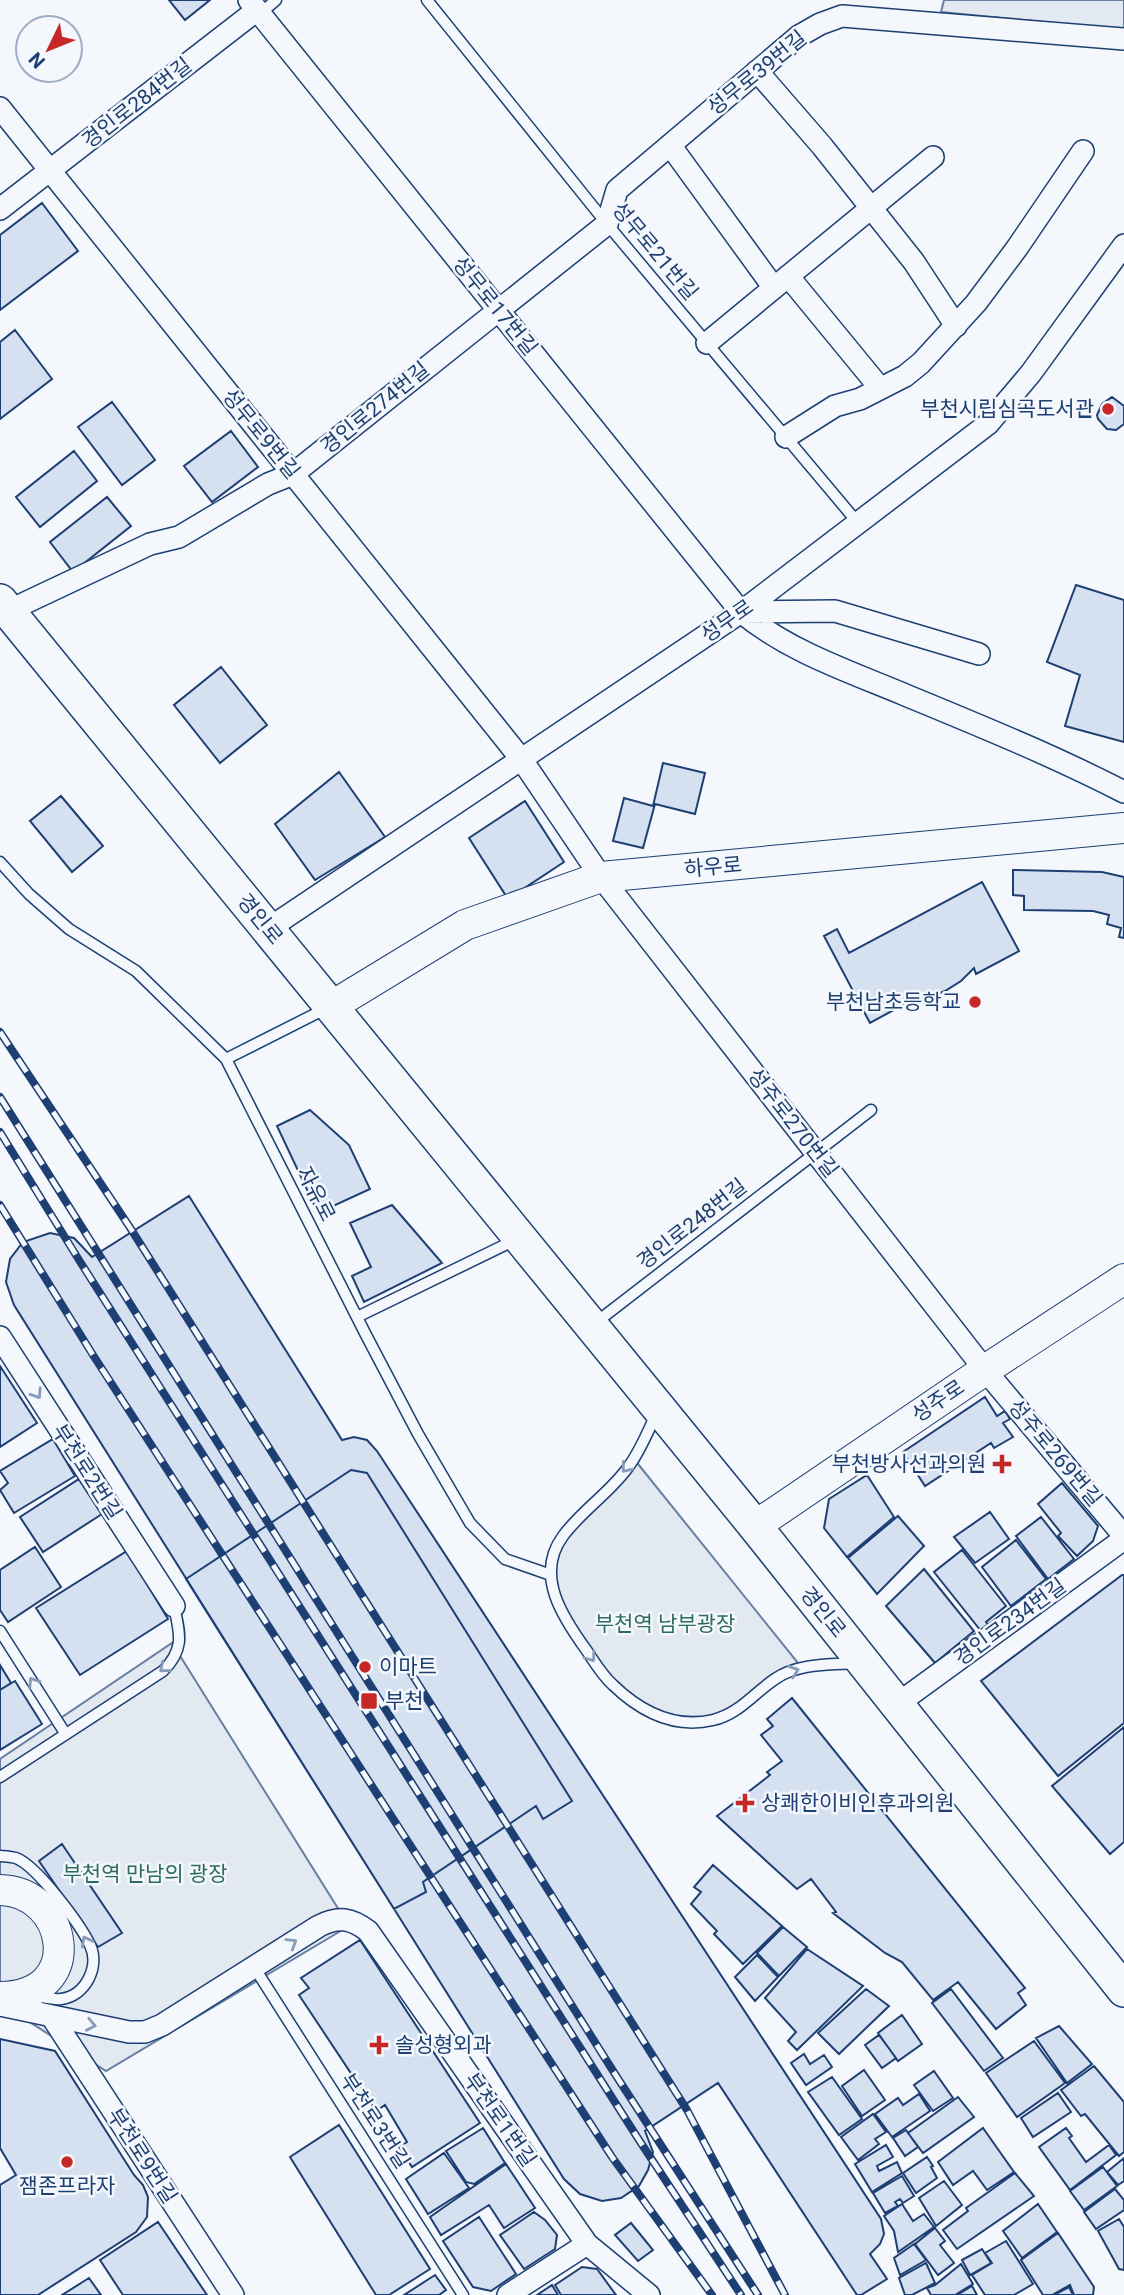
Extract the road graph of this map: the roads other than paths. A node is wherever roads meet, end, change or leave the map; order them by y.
1 (276, 0) edge
2 (427, 0) edge
3 (253, 5) edge
4 (1124, 39) edge
5 (757, 71) junction
6 (0, 108) edge
7 (670, 145) junction
8 (1083, 151) dead end
9 (933, 157) dead end
10 (50, 170) junction
11 (871, 208) junction
12 (0, 209) edge
13 (607, 223) junction
14 (1124, 245) edge
15 (781, 282) junction
16 (497, 309) junction
17 (956, 326) junction
18 (707, 343) junction
19 (880, 388) junction
20 (786, 437) junction
21 (293, 474) junction
22 (858, 523) junction
23 (3, 610) edge
24 (741, 612) junction
25 (979, 654) dead end
26 (522, 760) junction
27 (1124, 792) edge
28 (1124, 828) edge
29 (0, 862) edge
30 (601, 877) junction
31 (268, 929) junction
32 (332, 1006) junction
33 (226, 1059) junction
34 (871, 1110) dead end
35 (816, 1153) junction
36 (520, 1237) junction
37 (1124, 1279) edge
38 (357, 1317) junction
39 (591, 1326) junction
40 (0, 1337) edge
41 (985, 1370) junction
42 (659, 1409) junction
43 (755, 1526) junction
44 (1124, 1538) edge
45 (551, 1575) junction
46 (174, 1606) joint
47 (0, 1632) edge
48 (863, 1663) junction
49 (896, 1704) junction
50 (65, 1732) junction
51 (0, 1777) edge
52 (0, 1856) edge
53 (0, 1890) edge
54 (254, 1967) junction
55 (1124, 1990) edge
56 (7, 1999) edge
57 (52, 2017) junction
58 (587, 2244) junction
59 (233, 2295) edge
60 (463, 2295) edge
61 (508, 2295) edge
62 (649, 2295) edge

1 - 3 lane, 경인로284번길
2 - 13 lane, 성무로21번길
3 - 10 street, 경인로284번길
3 - 16 street, 성무로17번길
4 - 5 street, 성무로39번길
5 - 7 street, 성무로39번길
5 - 11 street
6 - 10 street, 성무로9번길
7 - 13 street, 성무로39번길
7 - 15 street
8 - 17 street
9 - 11 street
10 - 12 street, 경인로284번길
10 - 21 street, 성무로9번길
11 - 15 street
11 - 17 street
13 - 16 street, 경인로274번길
13 - 18 lane, 성무로21번길
14 - 22 street, 성무로
15 - 18 street
15 - 19 street
16 - 21 street, 경인로274번길
16 - 24 street, 성무로17번길
17 - 19 street
18 - 20 lane, 성무로21번길
19 - 20 street
20 - 22 lane, 성무로21번길
21 - 23 street, 경인로274번길
21 - 26 street, 성무로9번길
22 - 24 street, 성무로
23 - 31 main road, 경인로
24 - 25 street
24 - 26 street, 성무로
24 - 27 street, 성무로17번길
26 - 30 street, 성무로9번길
26 - 31 street, 성무로
28 - 30 street, 하우로
29 - 33 lane, 자유로
30 - 32 street, 하우로
30 - 35 street, 성주로270번길
31 - 32 main road, 경인로
32 - 33 lane
32 - 36 main road, 경인로
33 - 38 lane, 자유로
34 - 35 lane, 경인로248번길
35 - 39 lane, 경인로248번길
35 - 41 street, 성주로270번길
36 - 38 lane
36 - 39 main road, 경인로
37 - 41 street, 성주로
38 - 45 lane, 자유로
39 - 42 main road, 경인로
40 -> 46 street, 부천로2번길
41 - 43 street, 성주로
41 - 44 street, 성주로269번길
42 - 43 main road, 경인로
42 -> 45 lane
43 - 48 main road, 경인로
44 - 49 street, 경인로234번길
45 -> 48 lane
46 -> 50 lane
50 -> 47 lane
48 - 49 main road, 경인로
49 - 55 main road, 경인로
50 - 51 lane
56 -> 52 lane
53 - 56 street
57 -> 54 street
54 -> 58 street, 부천로1번길
54 - 60 lane, 부천로3번길
56 - 57 street
57 - 59 street, 부천로9번길
58 - 61 street
58 - 62 street, 부천로1번길

